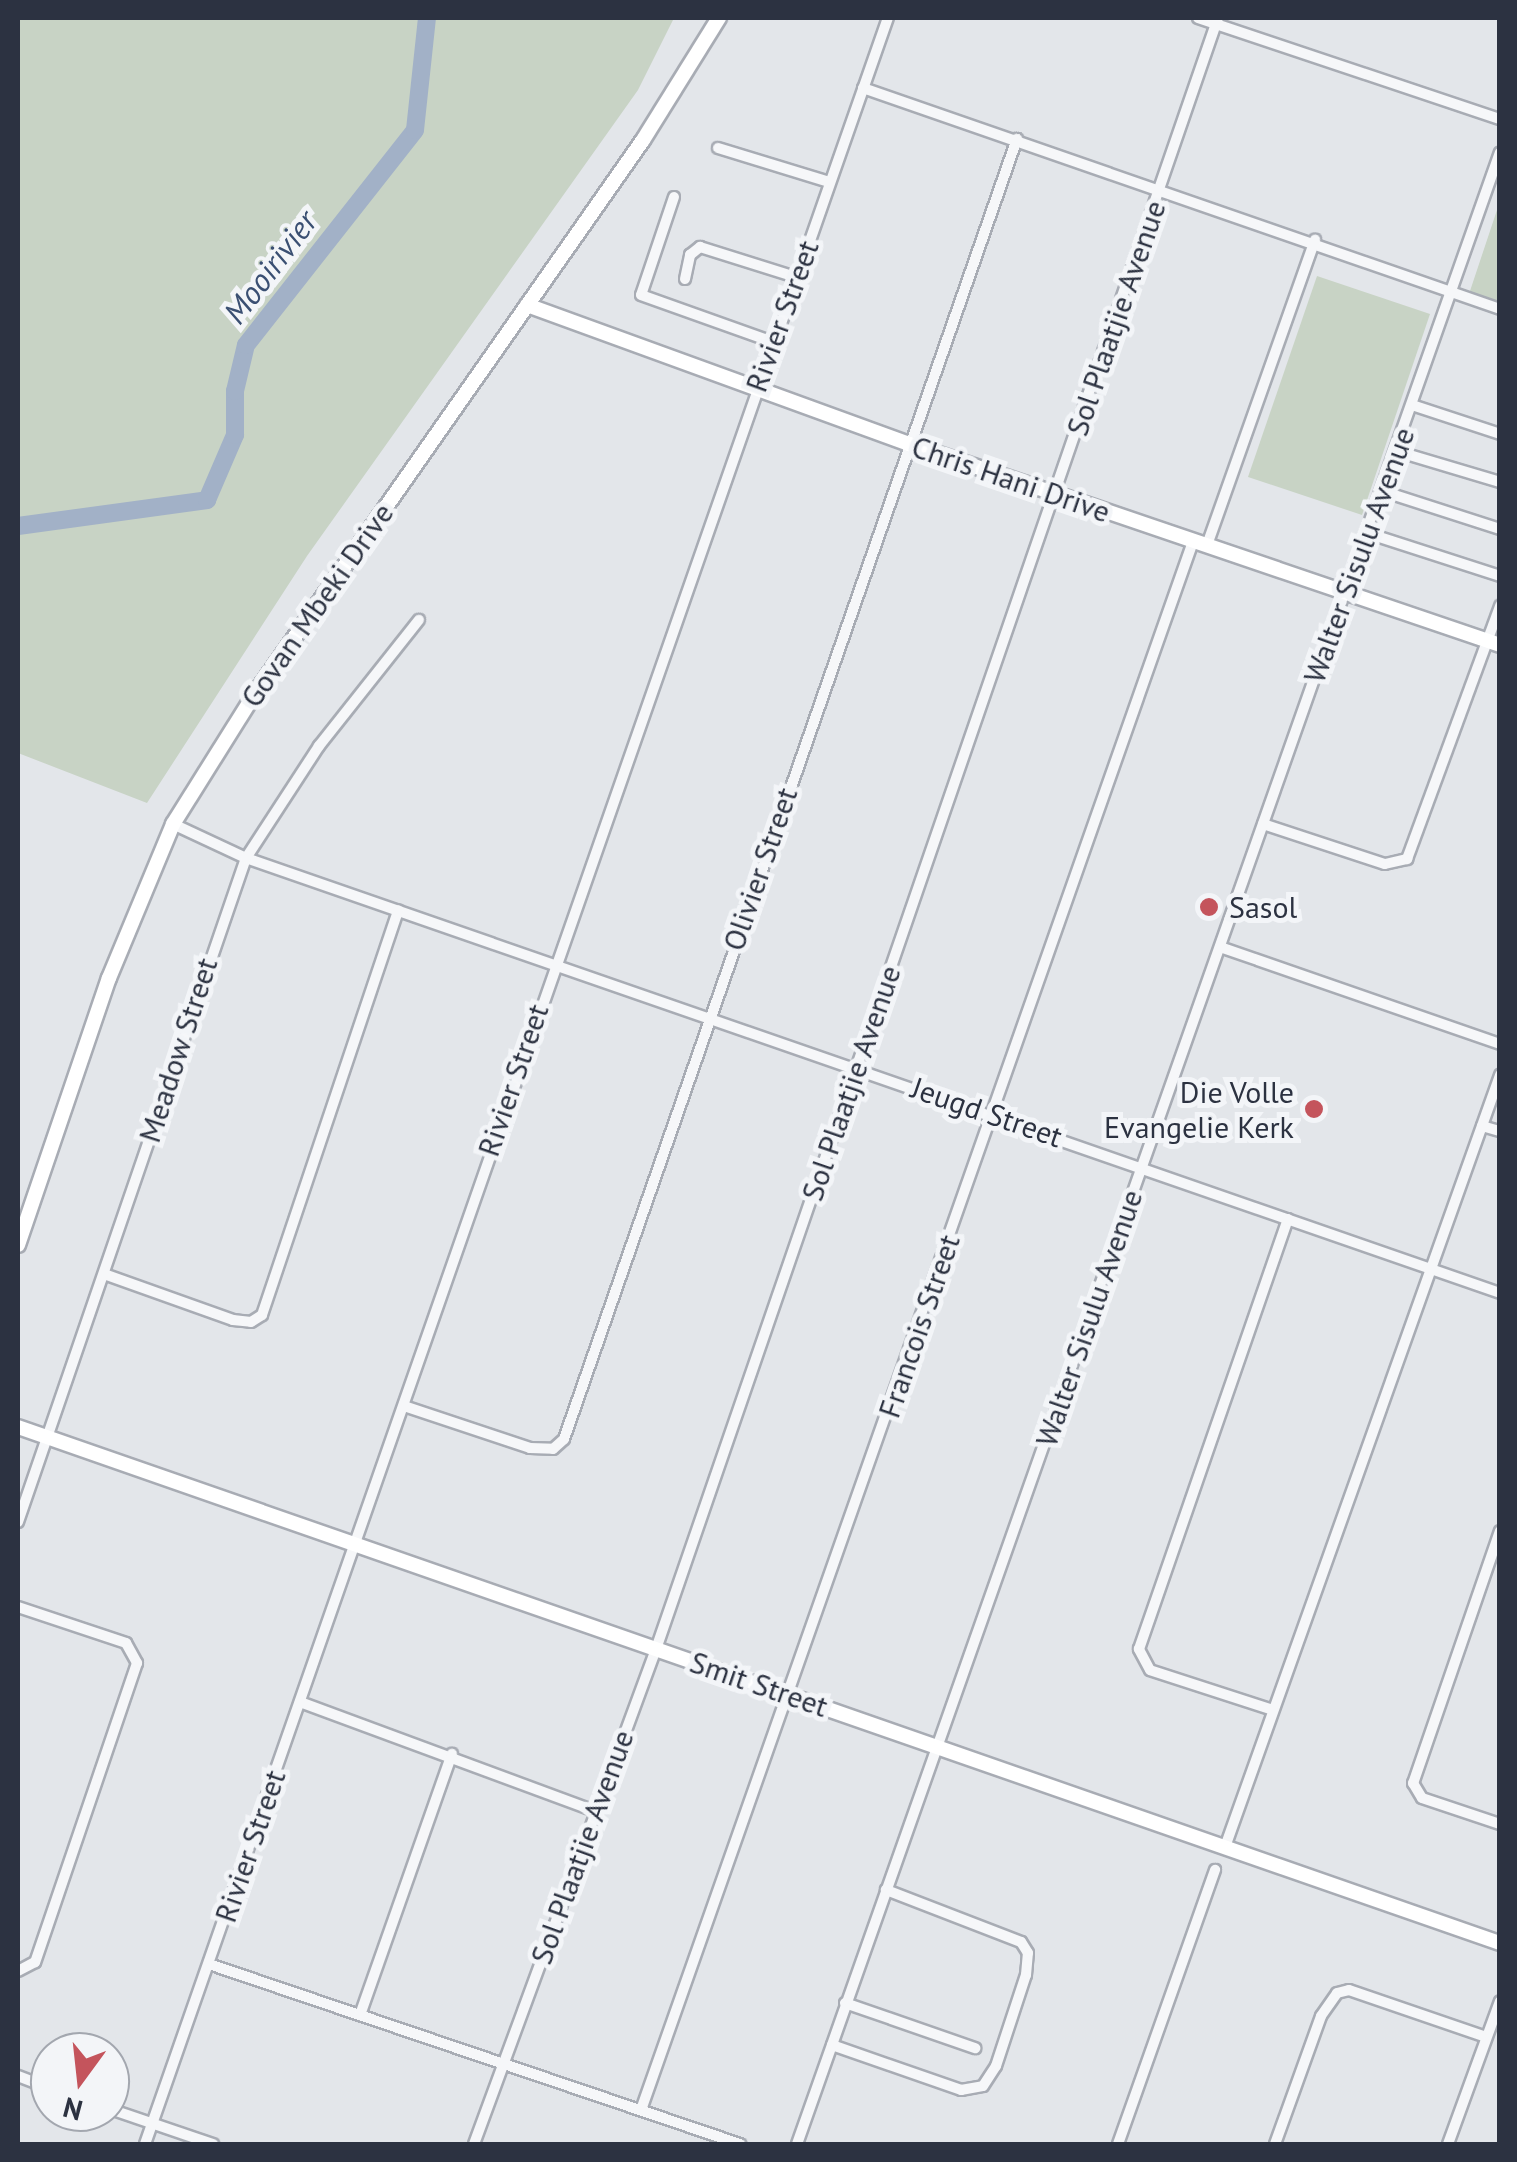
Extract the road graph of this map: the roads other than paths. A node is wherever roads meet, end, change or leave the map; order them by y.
1 (719, 18) edge
2 (888, 18) edge
3 (1198, 18) edge
4 (1217, 21) edge
5 (863, 88) junction
6 (1500, 118) edge
7 (1016, 140) junction
8 (718, 148) dead end
9 (1500, 152) edge
10 (828, 182) junction
11 (1160, 192) junction
12 (674, 197) dead end
13 (1315, 240) junction
14 (685, 278) dead end
15 (796, 278) junction
16 (1453, 292) junction
17 (526, 305) junction
18 (1500, 309) edge
19 (773, 342) junction
20 (756, 390) junction
21 (1412, 406) junction
22 (1500, 434) edge
23 (909, 444) junction
24 (1396, 450) junction
25 (1500, 482) edge
26 (1382, 491) junction
27 (1055, 494) junction
28 (1500, 529) edge
29 (1367, 533) junction
30 (1200, 544) junction
31 (1500, 576) edge
32 (1346, 592) junction
33 (1500, 606) edge
34 (419, 620) dead end
35 (1494, 643) edge
36 (173, 824) junction
37 (1263, 824) junction
38 (246, 858) junction
39 (398, 910) junction
40 (1220, 947) junction
41 (551, 965) junction
42 (708, 1018) junction
43 (1500, 1044) edge
44 (856, 1069) junction
45 (1500, 1075) edge
46 (994, 1114) junction
47 (1482, 1126) junction
48 (1500, 1131) edge
49 (1143, 1166) junction
50 (1288, 1219) junction
51 (18, 1245) edge
52 (1430, 1270) junction
53 (104, 1274) junction
54 (1500, 1293) edge
55 (404, 1406) junction
56 (18, 1427) edge
57 (49, 1438) junction
58 (18, 1522) edge
59 (1500, 1531) edge
60 (355, 1546) junction
61 (18, 1607) edge
62 (656, 1649) junction
63 (790, 1694) junction
64 (300, 1702) junction
65 (1274, 1710) junction
66 (938, 1745) junction
67 (452, 1754) junction
68 (596, 1811) junction
69 (1500, 1824) edge
70 (1225, 1847) junction
71 (1215, 1870) dead end
72 (886, 1890) junction
73 (1500, 1943) edge
74 (209, 1964) junction
75 (18, 1971) edge
76 (1500, 2002) edge
77 (845, 2003) junction
78 (360, 2015) junction
79 (1486, 2037) junction
80 (832, 2046) junction
81 (975, 2048) dead end
82 (503, 2061) junction
83 (641, 2110) junction
84 (130, 2115) edge
85 (152, 2123) junction
86 (145, 2144) edge
87 (213, 2144) edge
88 (474, 2144) edge
89 (740, 2144) edge
90 (797, 2144) edge
91 (1118, 2144) edge
92 (1275, 2144) edge
93 (1448, 2144) edge

1 - 17 street, Govan Mbeki Drive
2 - 5 street, Rivier Street
3 - 4 street
4 - 6 street
4 - 11 street, Sol Plaatjie Avenue
5 - 7 street
5 - 10 street, Rivier Street
7 - 11 street
7 - 23 street, Olivier Street
8 - 10 street
9 - 16 street, Walter Sisulu Avenue
10 - 15 street, Rivier Street
11 - 13 street
11 - 27 street, Sol Plaatjie Avenue
12 - 19 street
13 - 16 street
13 - 30 street, Francois Street
14 - 15 street
15 - 19 street, Rivier Street
16 - 18 street
16 - 21 street, Walter Sisulu Avenue
17 - 20 street, Chris Hani Drive
17 - 36 street, Govan Mbeki Drive
19 - 20 street, Rivier Street
20 - 23 street, Chris Hani Drive
20 - 41 street, Rivier Street
21 - 22 street
21 - 24 street, Walter Sisulu Avenue
23 - 27 street, Chris Hani Drive
23 - 42 street, Olivier Street
24 - 25 street
24 - 26 street, Walter Sisulu Avenue
26 - 28 street
26 - 29 street, Walter Sisulu Avenue
27 - 30 street, Chris Hani Drive
27 - 44 street, Sol Plaatjie Avenue
29 - 31 street
29 - 32 street, Walter Sisulu Avenue
30 - 32 street, Chris Hani Drive
30 - 46 street, Francois Street
32 - 35 street, Chris Hani Drive
32 - 37 street, Walter Sisulu Avenue
33 - 35 street
34 - 38 street, Meadow Street
35 - 37 street
36 - 38 street, Jeugd Street
36 - 51 street, Govan Mbeki Drive
37 - 40 street, Walter Sisulu Avenue
38 - 39 street, Jeugd Street
38 - 53 street, Meadow Street
39 - 41 street, Jeugd Street
39 - 53 street
40 - 43 street
40 - 49 street, Walter Sisulu Avenue
41 - 42 street, Jeugd Street
41 - 55 street, Rivier Street
42 - 44 street, Jeugd Street
42 - 55 street, Olivier Street
44 - 46 street, Jeugd Street
44 - 62 street, Sol Plaatjie Avenue
45 - 47 street
46 - 49 street, Jeugd Street
46 - 63 street, Francois Street
47 - 48 street
47 - 52 street
49 - 50 street, Jeugd Street
49 - 66 street, Walter Sisulu Avenue
50 - 52 street, Jeugd Street
50 - 65 street
52 - 54 street, Jeugd Street
52 - 65 street
53 - 57 street, Meadow Street
55 - 60 street, Rivier Street
56 - 57 street, Smit Street
57 - 58 street, Meadow Street
57 - 60 street, Smit Street
59 - 69 street
60 - 62 street, Smit Street
60 - 64 street, Rivier Street
61 - 75 street
62 - 63 street, Smit Street
62 - 68 street, Sol Plaatjie Avenue
63 - 66 street, Smit Street
63 - 83 street, Francois Street
64 - 67 street
64 - 74 street, Rivier Street
65 - 70 street
66 - 70 street, Smit Street
66 - 72 street, Walter Sisulu Avenue
67 - 68 street
67 - 78 street
68 - 82 street, Sol Plaatjie Avenue
70 - 73 street, Smit Street
71 - 91 street
72 - 77 street, Walter Sisulu Avenue
72 - 80 street
74 - 78 street
74 - 85 street, Rivier Street
76 - 79 street
77 - 80 street, Walter Sisulu Avenue
77 - 81 street
78 - 82 street
79 - 92 street
79 - 93 street
80 - 90 street, Walter Sisulu Avenue
82 - 83 street
82 - 88 street, Sol Plaatjie Avenue
83 - 89 street
84 - 85 street
85 - 86 street, Rivier Street
85 - 87 street

